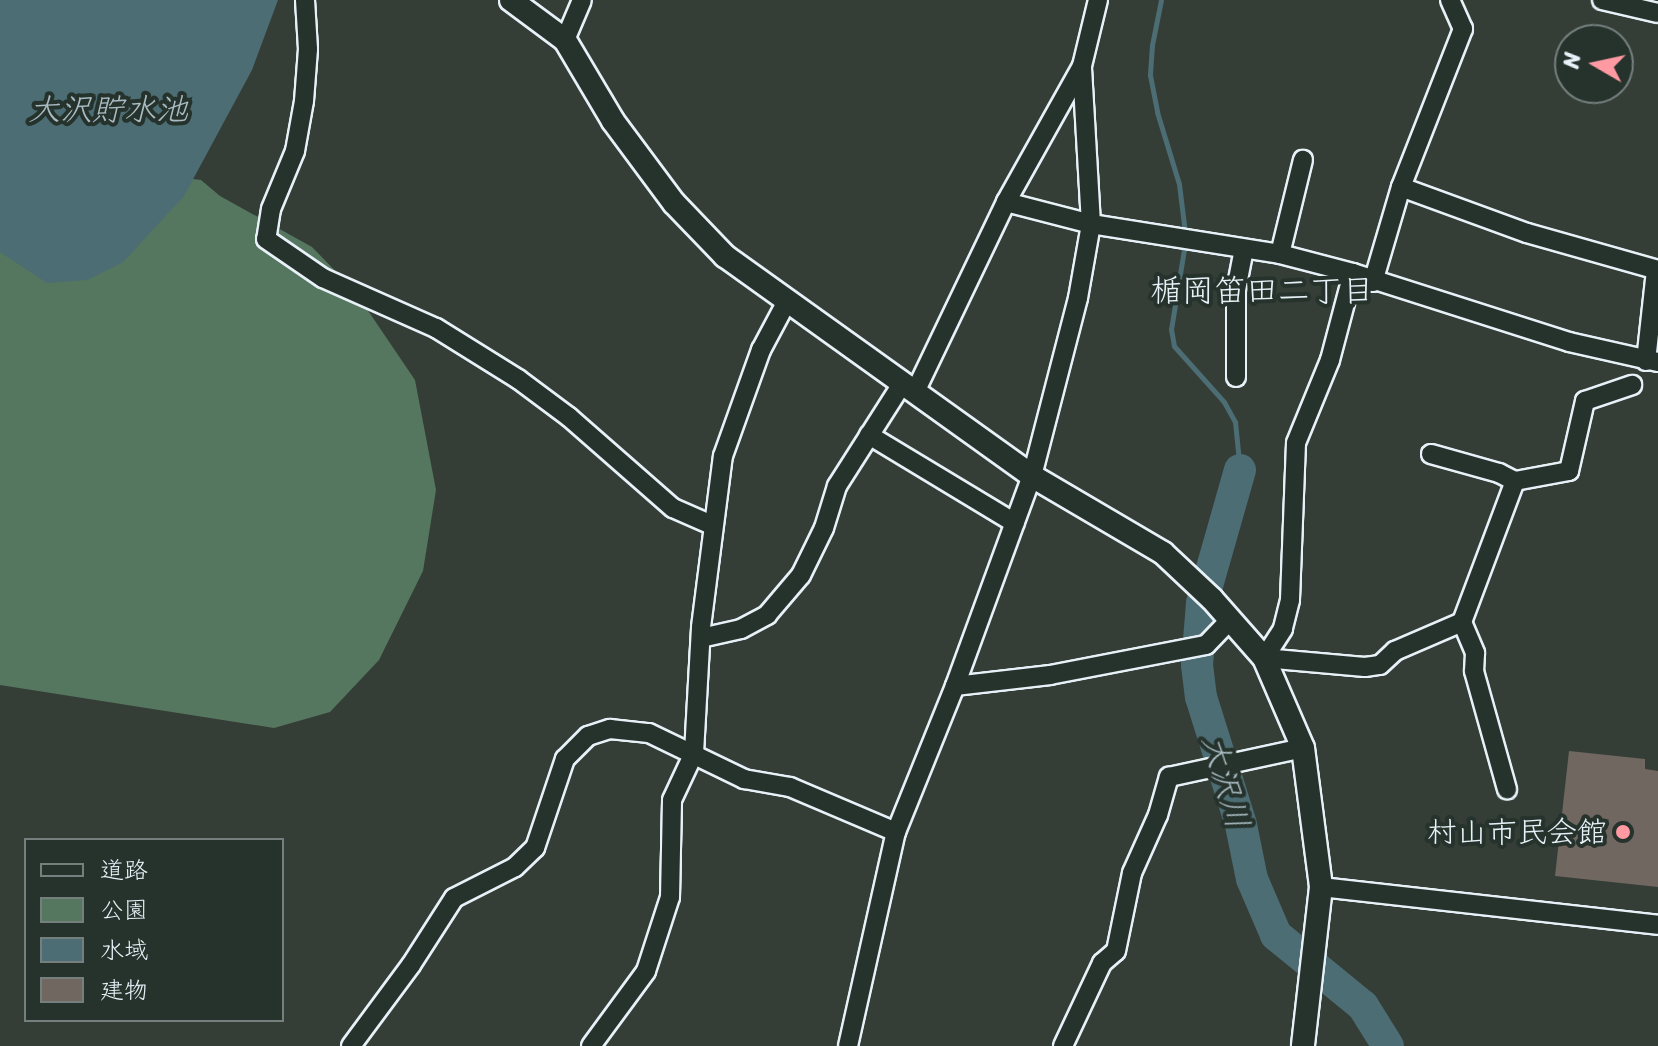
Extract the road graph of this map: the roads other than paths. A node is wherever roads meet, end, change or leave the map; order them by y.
1 (305, 0) edge
2 (511, 0) edge
3 (582, 0) edge
4 (1098, 0) edge
5 (1450, 0) edge
6 (1602, 0) edge
7 (1658, 13) edge
8 (565, 40) junction
9 (1082, 66) junction
10 (1303, 160) dead end
11 (1401, 187) junction
12 (1006, 202) junction
13 (1091, 224) junction
14 (1244, 249) junction
15 (1280, 254) junction
16 (1657, 270) edge
17 (1353, 273) junction
18 (1373, 282) junction
19 (787, 301) junction
20 (1652, 362) edge
21 (1236, 377) dead end
22 (1632, 385) dead end
23 (908, 388) junction
24 (869, 435) junction
25 (1431, 454) dead end
26 (1032, 476) junction
27 (1515, 481) junction
28 (1015, 523) junction
29 (712, 525) junction
30 (1230, 620) junction
31 (1462, 622) junction
32 (701, 638) junction
33 (1264, 658) junction
34 (955, 686) junction
35 (1303, 748) junction
36 (694, 753) junction
37 (1507, 789) dead end
38 (896, 832) junction
39 (1321, 887) junction
40 (1658, 925) edge
41 (855, 1044) edge
42 (351, 1046) edge
43 (591, 1046) edge
44 (1063, 1046) edge
45 (1303, 1046) edge

1 - 29 street
2 - 8 street
3 - 8 street
4 - 9 street
5 - 11 street
6 - 7 street
8 - 19 street
9 - 12 street
9 - 13 street
10 - 15 street
11 - 16 street
11 - 18 street
12 - 13 street
12 - 23 street
13 - 14 street
13 - 26 street
14 - 15 street
14 - 21 street
15 - 17 street
16 - 20 street
17 - 18 street
17 - 33 street
18 - 20 street
19 - 23 street
19 - 29 street
22 - 27 street
23 - 24 street
23 - 26 street
24 - 28 street
24 - 32 street
25 - 27 street
26 - 28 street
26 - 30 street
27 - 31 street
28 - 34 street
29 - 32 street
30 - 33 street
30 - 34 street
31 - 33 street
31 - 37 street
32 - 36 street
33 - 35 street
34 - 38 street
35 - 39 street
35 - 44 street
36 - 38 street
36 - 42 street
36 - 43 street
38 - 41 street
39 - 40 street
39 - 45 street

